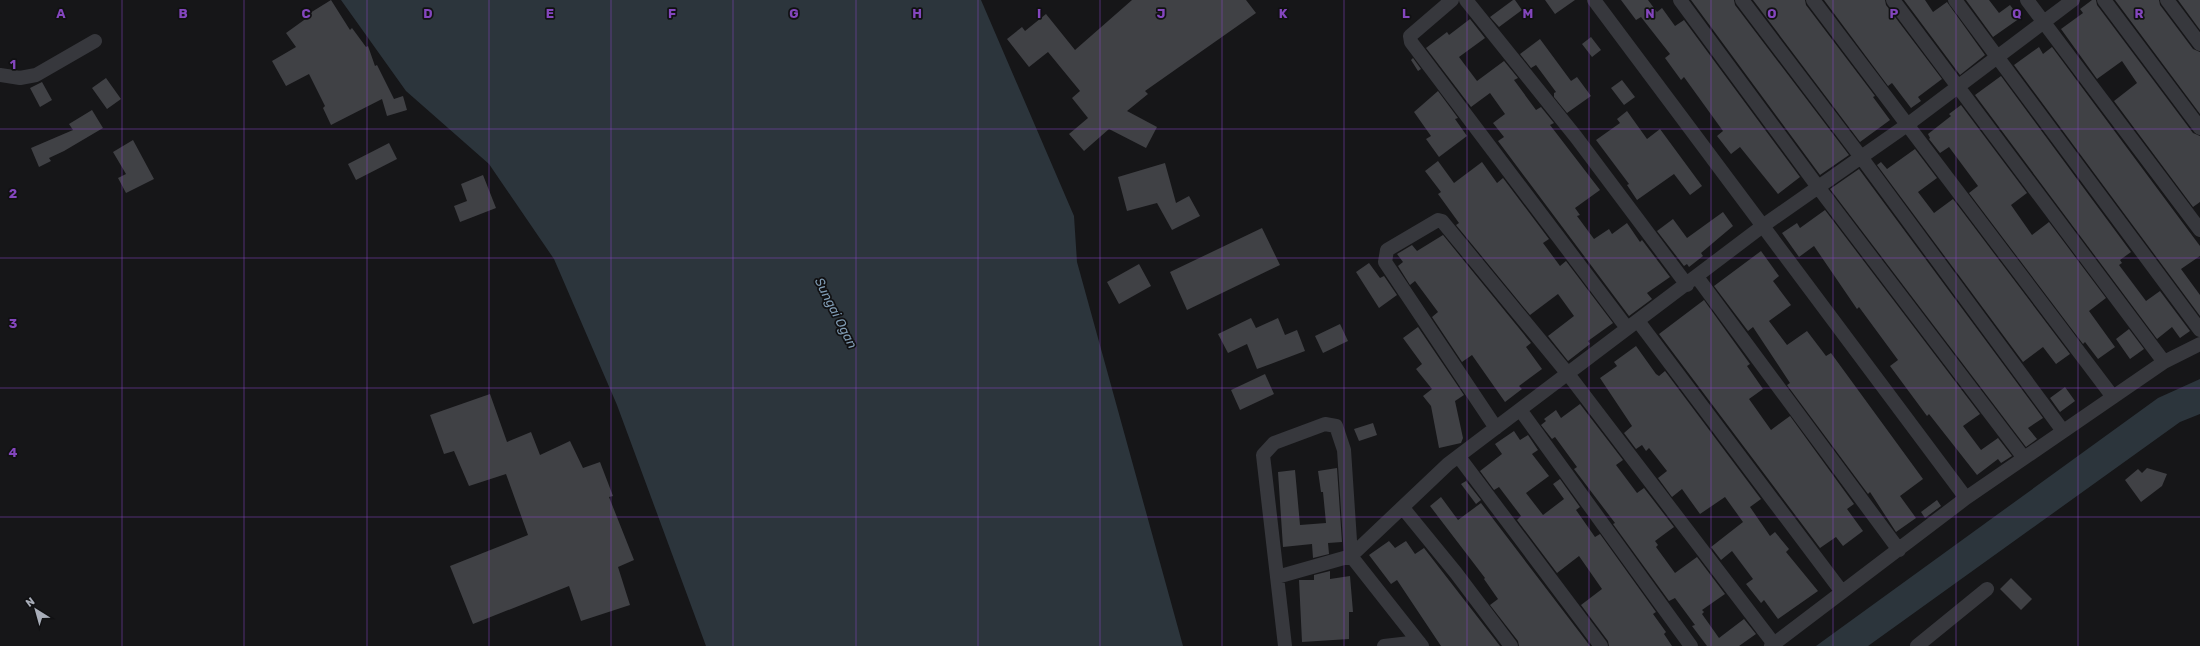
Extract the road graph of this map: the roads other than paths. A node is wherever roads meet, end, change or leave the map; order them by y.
1 (1452, 0) edge
2 (1466, 0) edge
3 (1594, 0) edge
4 (1680, 0) edge
5 (1742, 0) edge
6 (1813, 0) edge
7 (1893, 0) edge
8 (1955, 0) edge
9 (2027, 0) edge
10 (2073, 0) edge
11 (2104, 0) edge
12 (2167, 0) edge
13 (2043, 22) junction
14 (95, 41) dead end
15 (2200, 44) edge
16 (1997, 57) junction
17 (3, 76) edge
18 (1957, 87) junction
19 (1907, 125) junction
20 (2200, 128) edge
21 (1860, 157) junction
22 (1818, 187) junction
23 (1764, 225) junction
24 (2200, 230) edge
25 (1692, 281) junction
26 (1632, 325) junction
27 (2200, 330) edge
28 (2200, 344) edge
29 (2164, 362) junction
30 (1568, 374) junction
31 (2112, 397) junction
32 (1521, 411) junction
33 (1496, 428) junction
34 (2063, 431) junction
35 (1459, 457) junction
36 (2024, 458) junction
37 (1966, 498) junction
38 (1403, 508) junction
39 (1899, 550) junction
40 (1351, 556) junction
41 (1277, 576) junction
42 (1987, 589) dead end
43 (1842, 592) junction
44 (1420, 644) edge
45 (1772, 645) edge
46 (1285, 646) edge
47 (1384, 646) edge
48 (1511, 646) edge
49 (1601, 646) edge
50 (1691, 646) edge
51 (1917, 646) edge

1 - 26 street
2 - 25 street
3 - 23 street
4 - 22 street
5 - 21 street
6 - 19 street
7 - 18 street
8 - 16 street
9 - 13 street
10 - 13 street
11 - 20 street
12 - 15 street
13 - 16 street
13 - 24 street
14 - 17 street
16 - 18 street
16 - 27 street
18 - 19 street
18 - 29 street
19 - 21 street
19 - 31 street
21 - 22 street
21 - 34 street
22 - 23 street
22 - 36 street
23 - 25 street
23 - 37 street
25 - 26 street
25 - 39 street
26 - 30 street
26 - 43 street
28 - 29 street
29 - 31 street
30 - 32 street
30 - 33 street
30 - 45 street
31 - 34 street
32 - 33 street
32 - 50 street
33 - 35 street
34 - 36 street
35 - 38 street
35 - 49 street
36 - 37 street
37 - 39 street
38 - 40 street
38 - 48 street
39 - 43 street
40 - 41 street
40 - 41 street
40 - 44 street
41 - 46 street
42 - 51 street
43 - 45 street
44 - 47 street

